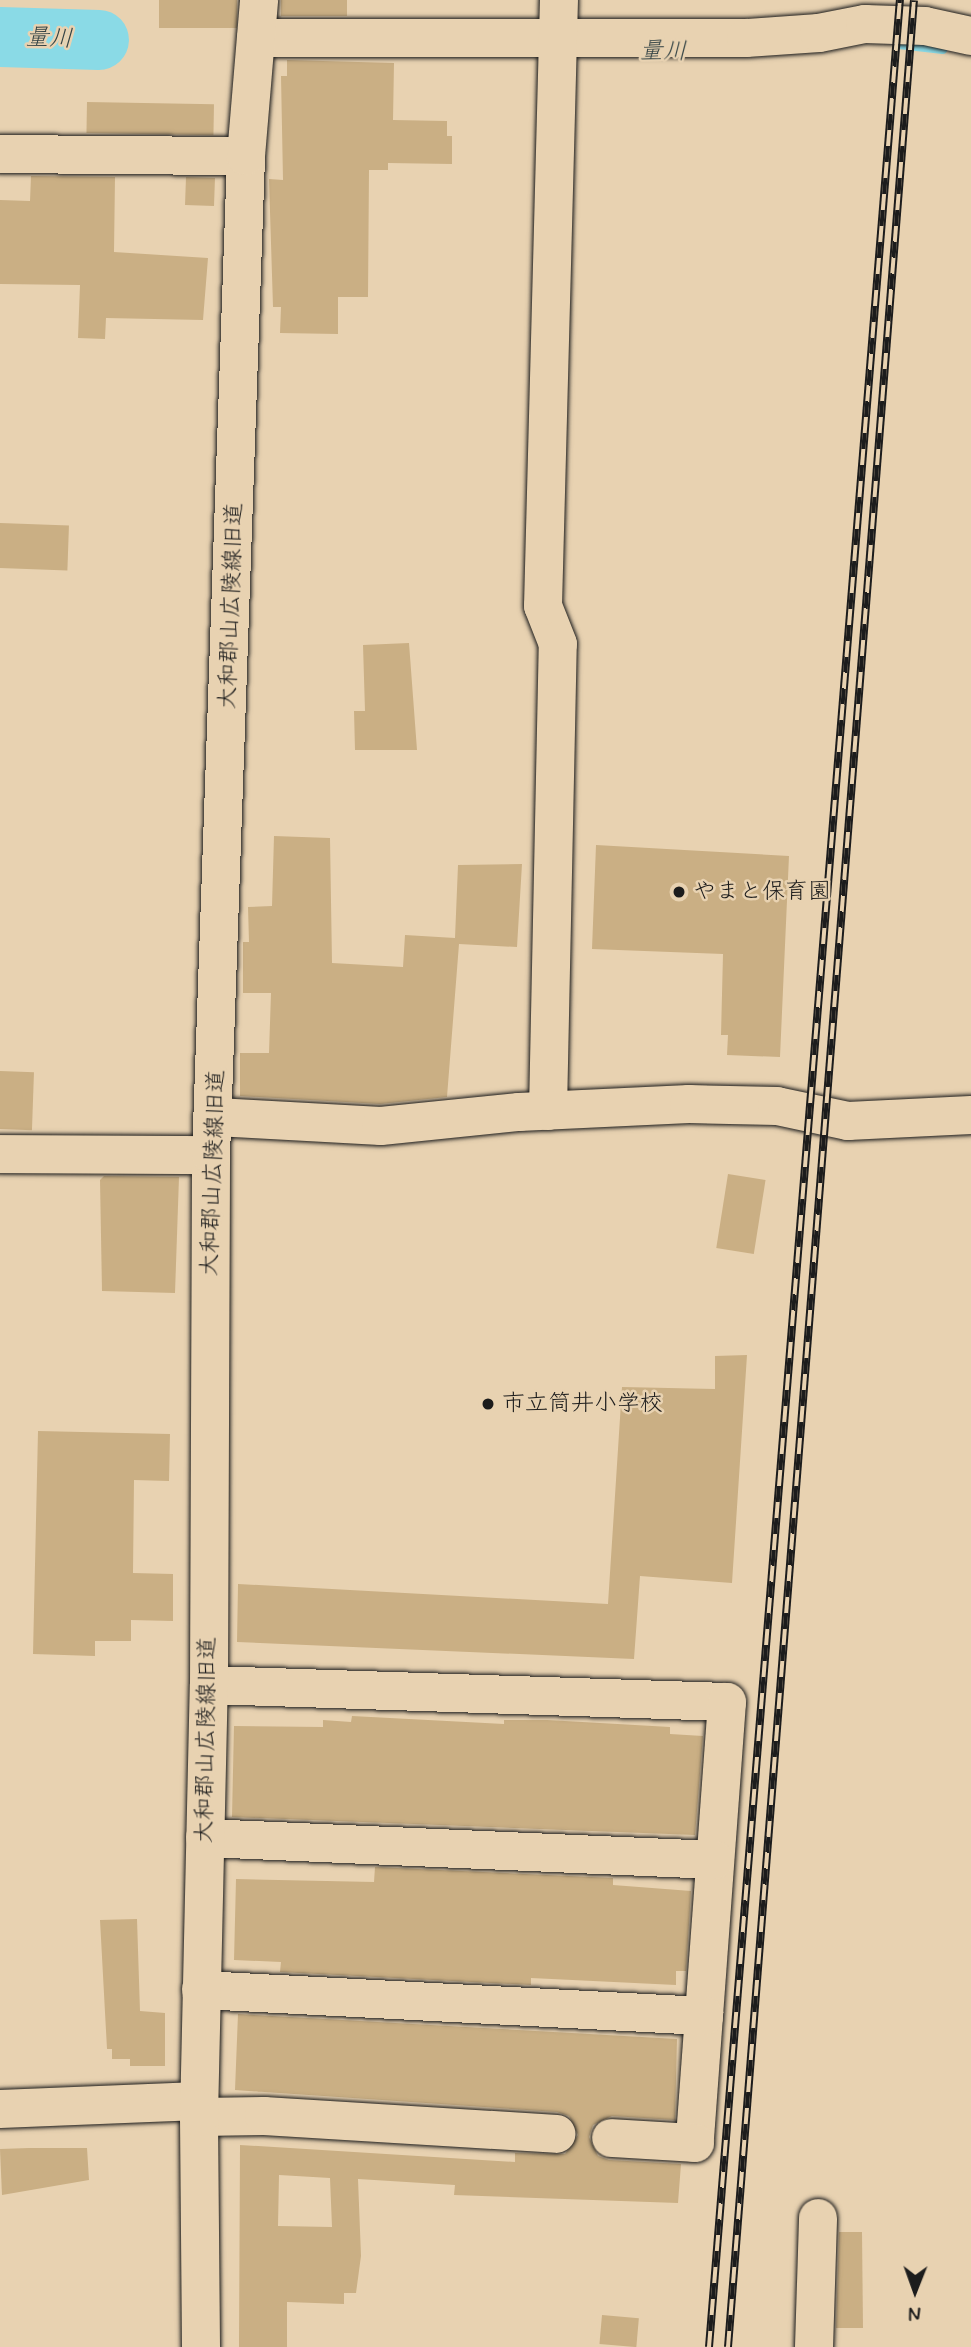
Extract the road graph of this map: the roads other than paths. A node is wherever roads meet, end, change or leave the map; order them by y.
1 (259, 0) edge
2 (558, 34) edge
3 (971, 36) edge
4 (256, 38) junction
5 (0, 154) edge
6 (246, 156) junction
7 (548, 1111) junction
8 (971, 1115) edge
9 (216, 1117) junction
10 (0, 1154) edge
11 (211, 1155) junction
12 (209, 1685) junction
13 (205, 1838) junction
14 (715, 1860) junction
15 (201, 1990) junction
16 (704, 2016) junction
17 (0, 2109) edge
18 (199, 2109) junction
19 (556, 2134) dead end
20 (611, 2137) dead end
21 (818, 2218) dead end
22 (201, 2347) edge
23 (814, 2347) edge

1 - 4 street, 大和郡山広陵線旧道
2 - 3 street
2 - 4 street
2 - 7 street
4 - 6 street, 大和郡山広陵線旧道
5 - 6 street
6 - 9 street, 大和郡山広陵線旧道
7 - 8 street
7 - 9 street
9 - 11 street, 大和郡山広陵線旧道
10 - 11 street
11 - 12 street, 大和郡山広陵線旧道
12 - 13 street, 大和郡山広陵線旧道
12 - 14 street
13 - 14 street
13 - 15 street, 大和郡山広陵線旧道
14 - 16 street
15 - 16 street
15 - 18 street, 大和郡山広陵線旧道
16 - 20 street
17 - 18 street
18 - 19 street
18 - 22 street, 大和郡山広陵線旧道
21 - 23 street

